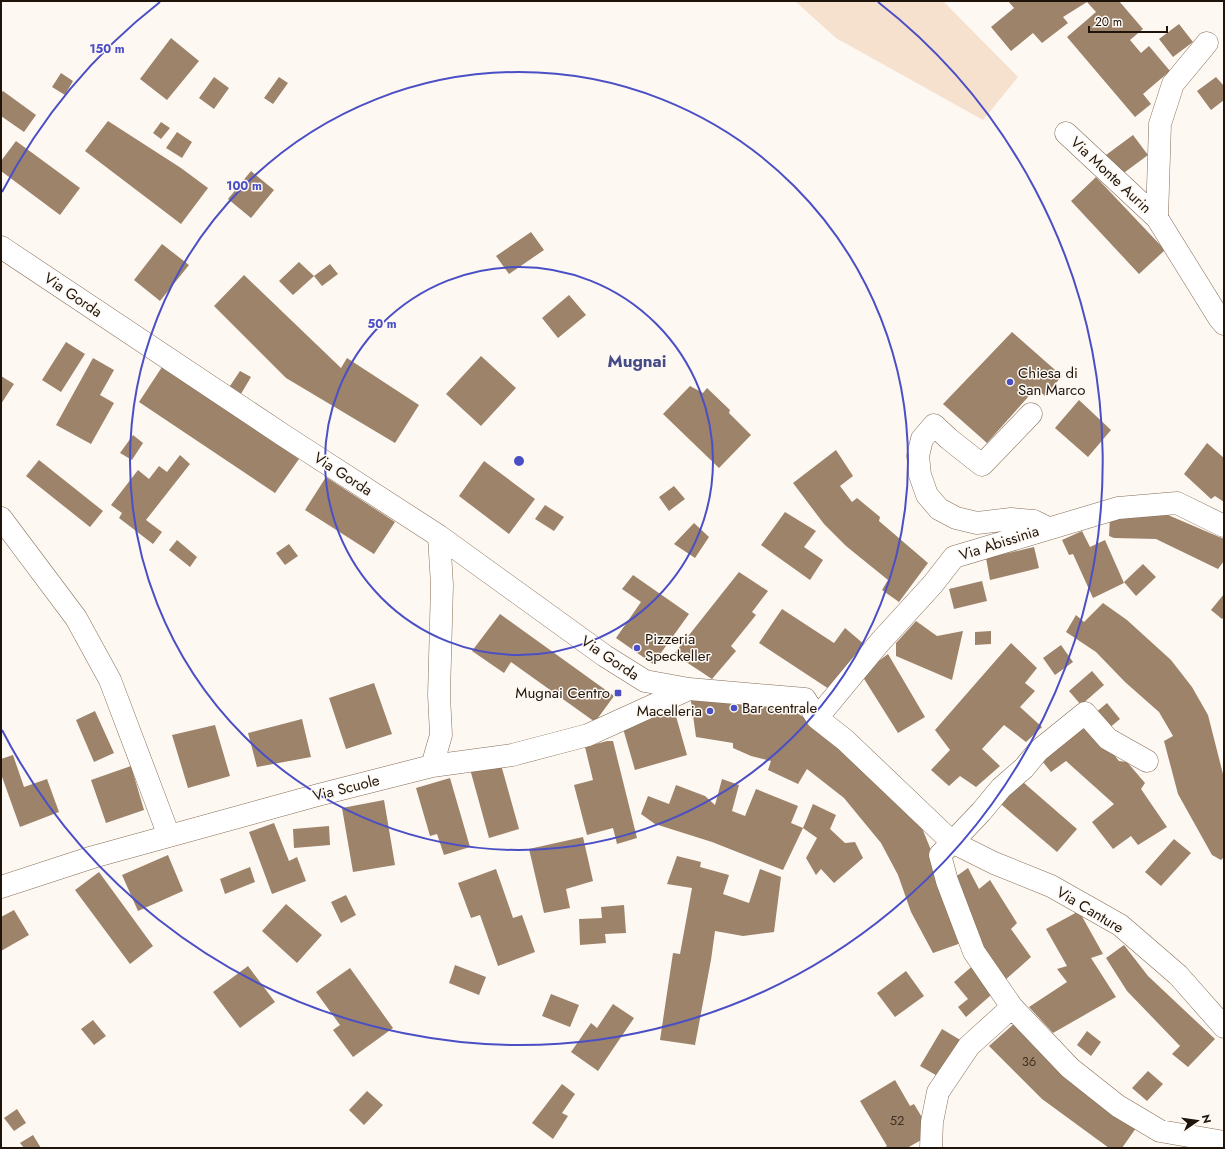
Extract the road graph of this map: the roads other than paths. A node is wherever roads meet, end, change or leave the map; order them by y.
1 (1207, 43) dead end
2 (1066, 133) dead end
3 (1157, 218) junction
4 (1, 247) edge
5 (1224, 324) edge
6 (1031, 414) dead end
7 (1, 518) edge
8 (1224, 526) edge
9 (1048, 528) junction
10 (439, 536) junction
11 (689, 689) junction
12 (817, 718) junction
13 (1147, 761) dead end
14 (432, 766) junction
15 (169, 836) junction
16 (952, 842) junction
17 (1, 888) edge
18 (1012, 1007) junction
19 (1224, 1027) edge
20 (1224, 1142) edge
21 (931, 1148) edge

1 - 3 street, Via Monte Aurin
2 - 3 street, Via Monte Aurin
3 - 5 street, Via Monte Aurin
4 - 10 street, Via Gorda
6 - 9 street
7 - 15 street
8 - 9 street, Via Abissinia
9 - 12 street, Via Abissinia
10 - 11 street, Via Gorda
10 - 14 street
11 - 12 street, Via Canture
11 - 14 street, Via Scuole
12 - 16 street, Via Canture
13 - 16 street
14 - 15 street, Via Scuole
15 - 17 street, Via Scuole
16 - 18 street
16 - 19 street, Via Canture
18 - 20 street
18 - 21 street

